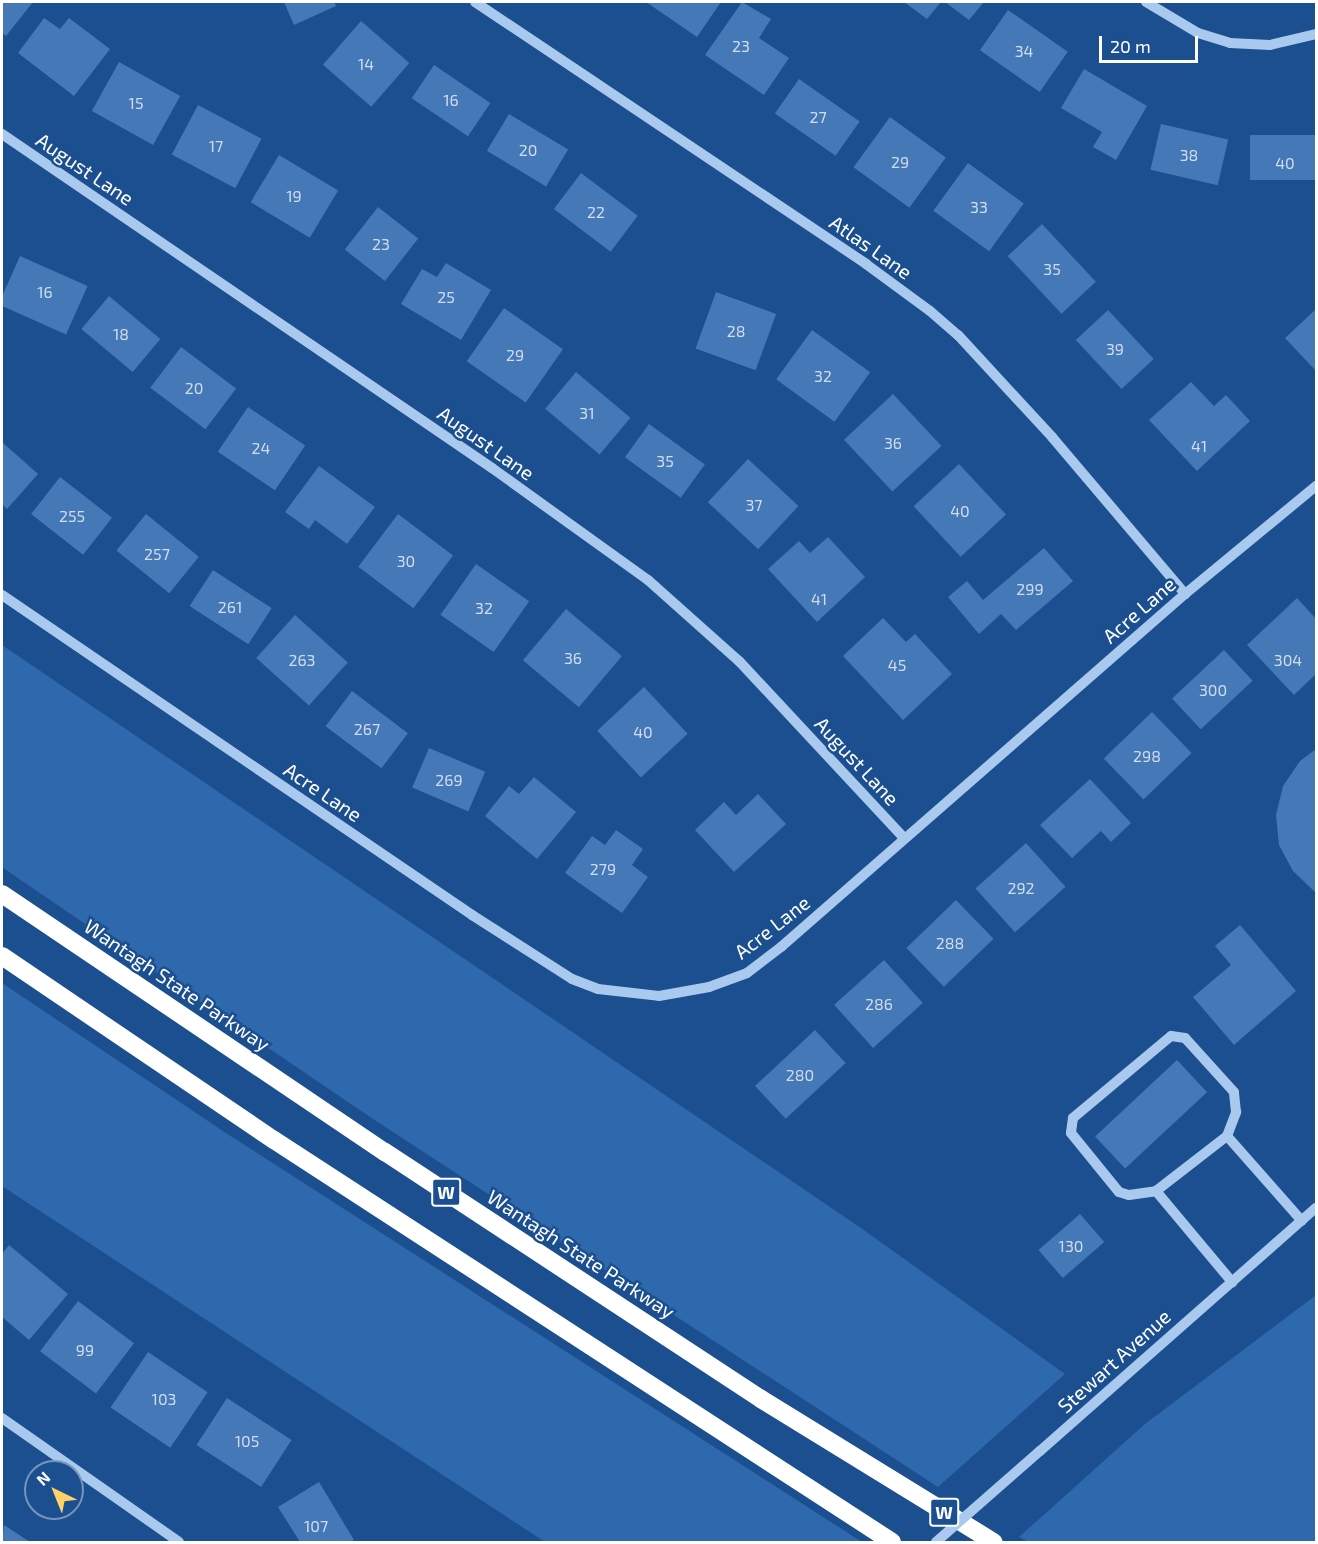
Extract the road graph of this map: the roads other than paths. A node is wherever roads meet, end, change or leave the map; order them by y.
1 (475, 2) edge
2 (1146, 2) edge
3 (1317, 34) edge
4 (2, 134) edge
5 (1317, 486) edge
6 (1185, 594) junction
7 (2, 595) edge
8 (904, 838) junction
9 (2, 894) edge
10 (2, 956) edge
11 (1227, 1136) junction
12 (1156, 1191) junction
13 (1317, 1208) edge
14 (1302, 1221) junction
15 (1232, 1281) junction
16 (2, 1418) edge
17 (179, 1542) edge
18 (892, 1542) edge
19 (936, 1542) edge
20 (993, 1542) edge

1 - 6 street, Atlas Lane
2 - 3 street
4 - 8 street, August Lane
5 - 6 street, Acre Lane
6 - 8 street, Acre Lane
7 - 8 street, Acre Lane
9 - 20 highway, Wantagh State Parkway / W
10 - 18 highway
11 - 12 street
11 - 12 street
11 - 14 street
12 - 15 street
13 - 14 street, Stewart Avenue
14 - 15 street, Stewart Avenue
15 - 19 street, Stewart Avenue, bridge
16 - 17 street

